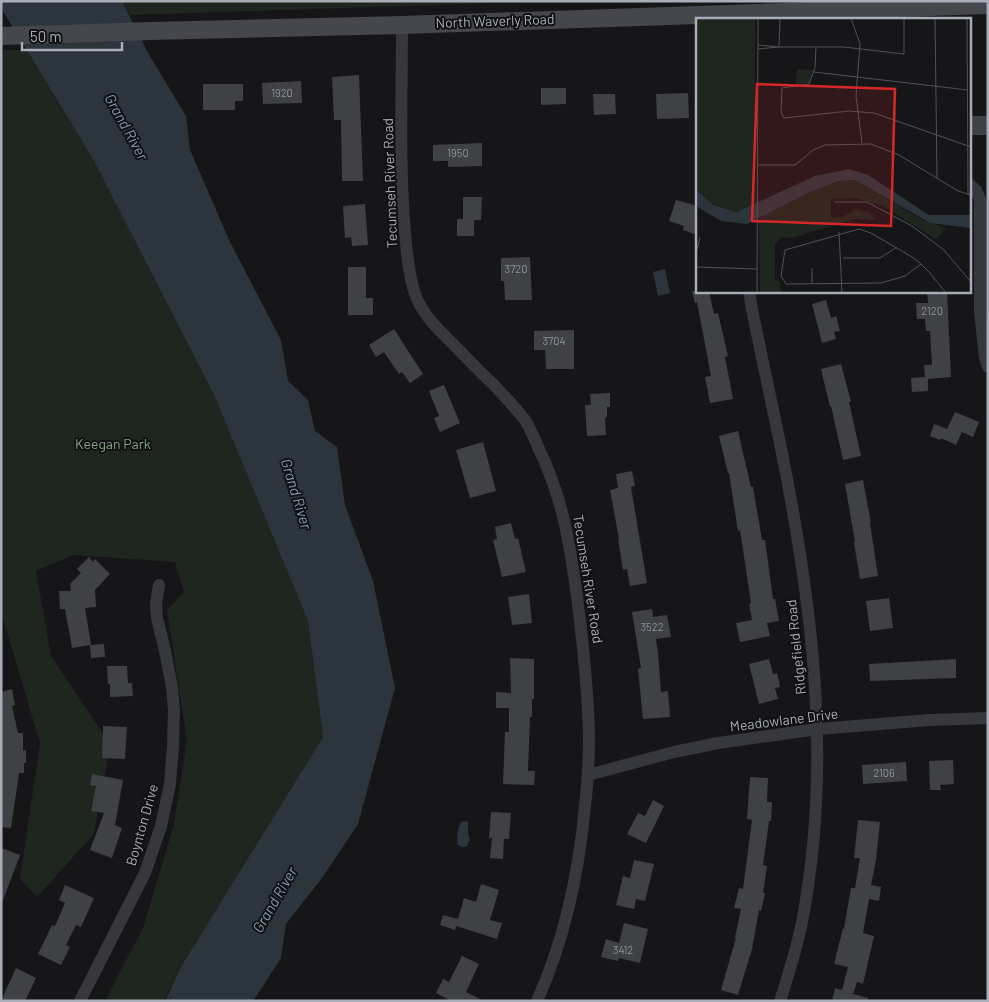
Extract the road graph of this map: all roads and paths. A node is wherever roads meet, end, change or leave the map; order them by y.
1 (988, 5) edge
2 (402, 24) junction
3 (1, 36) edge
4 (973, 188) edge
5 (748, 292) edge
6 (988, 367) edge
7 (159, 585) dead end
8 (988, 718) edge
9 (818, 729) junction
10 (588, 775) junction
11 (80, 1001) edge
12 (537, 1001) edge
13 (780, 1001) edge

1 - 2 main road, North Waverly Road
2 - 3 main road, North Waverly Road
2 - 10 street, Tecumseh River Road
4 - 6 street
5 - 9 street, Ridgefield Road
7 - 11 street, Boynton Drive
8 - 9 street, Meadowlane Drive
9 - 10 street, Meadowlane Drive
9 - 13 street, Ridgefield Road
10 - 12 street, Tecumseh River Road

